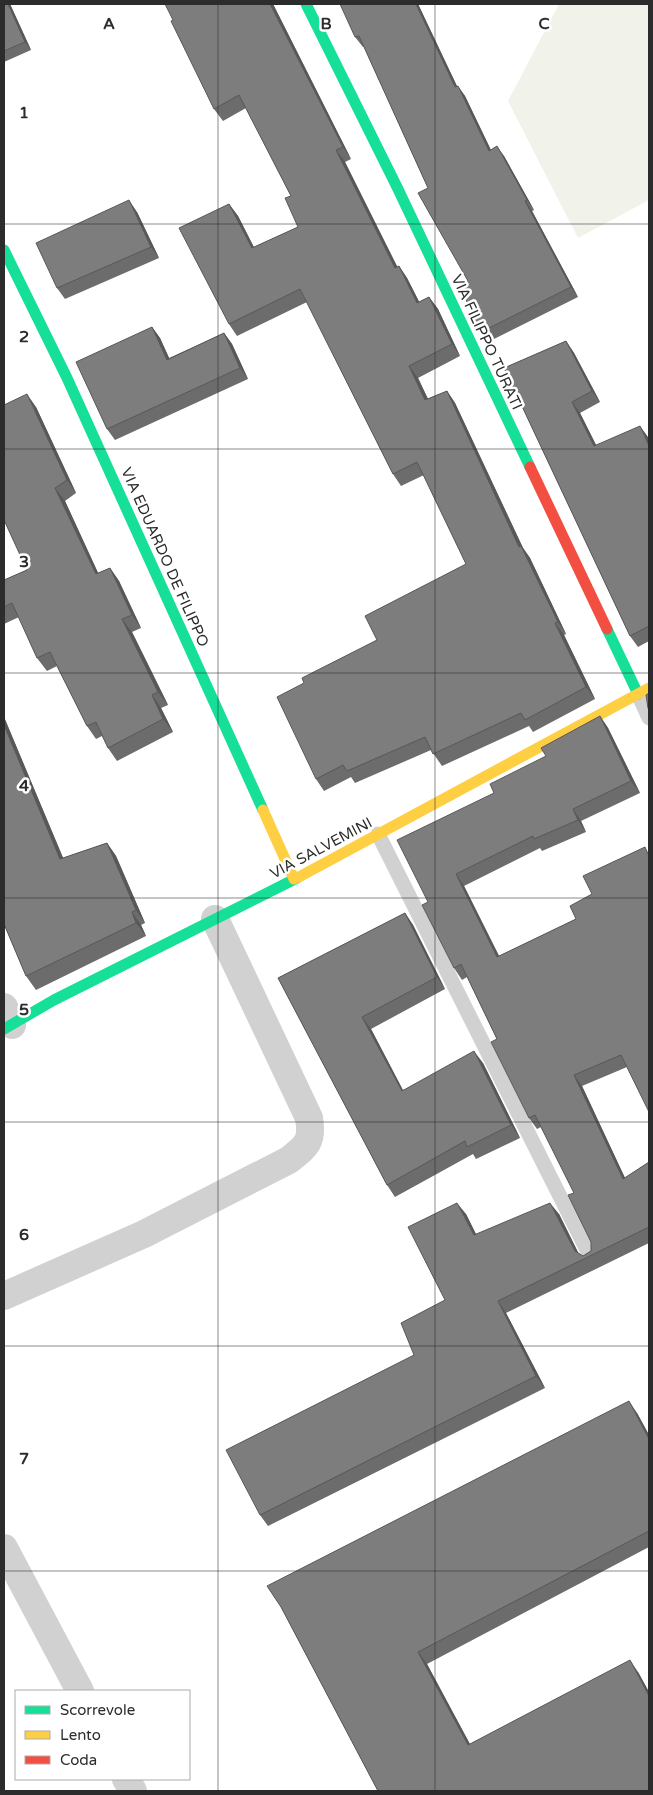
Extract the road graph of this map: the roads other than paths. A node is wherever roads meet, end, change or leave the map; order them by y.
1 (306, 4) edge
2 (4, 250) edge
3 (644, 691) edge
4 (649, 718) edge
5 (378, 834) junction
6 (294, 879) junction
7 (215, 919) junction
8 (6, 1020) edge
9 (591, 1258) edge
10 (4, 1296) edge
11 (4, 1548) edge
12 (79, 1690) edge

1 - 3 street, VIA FILIPPO TURATI
2 - 6 street, VIA EDUARDO DE FILIPPO
3 - 4 lane
3 - 5 street, VIA SALVEMINI
5 - 6 street, VIA SALVEMINI
5 - 9 lane
6 - 7 street, VIA SALVEMINI
7 - 8 street, VIA SALVEMINI
7 - 10 street
11 - 12 street

